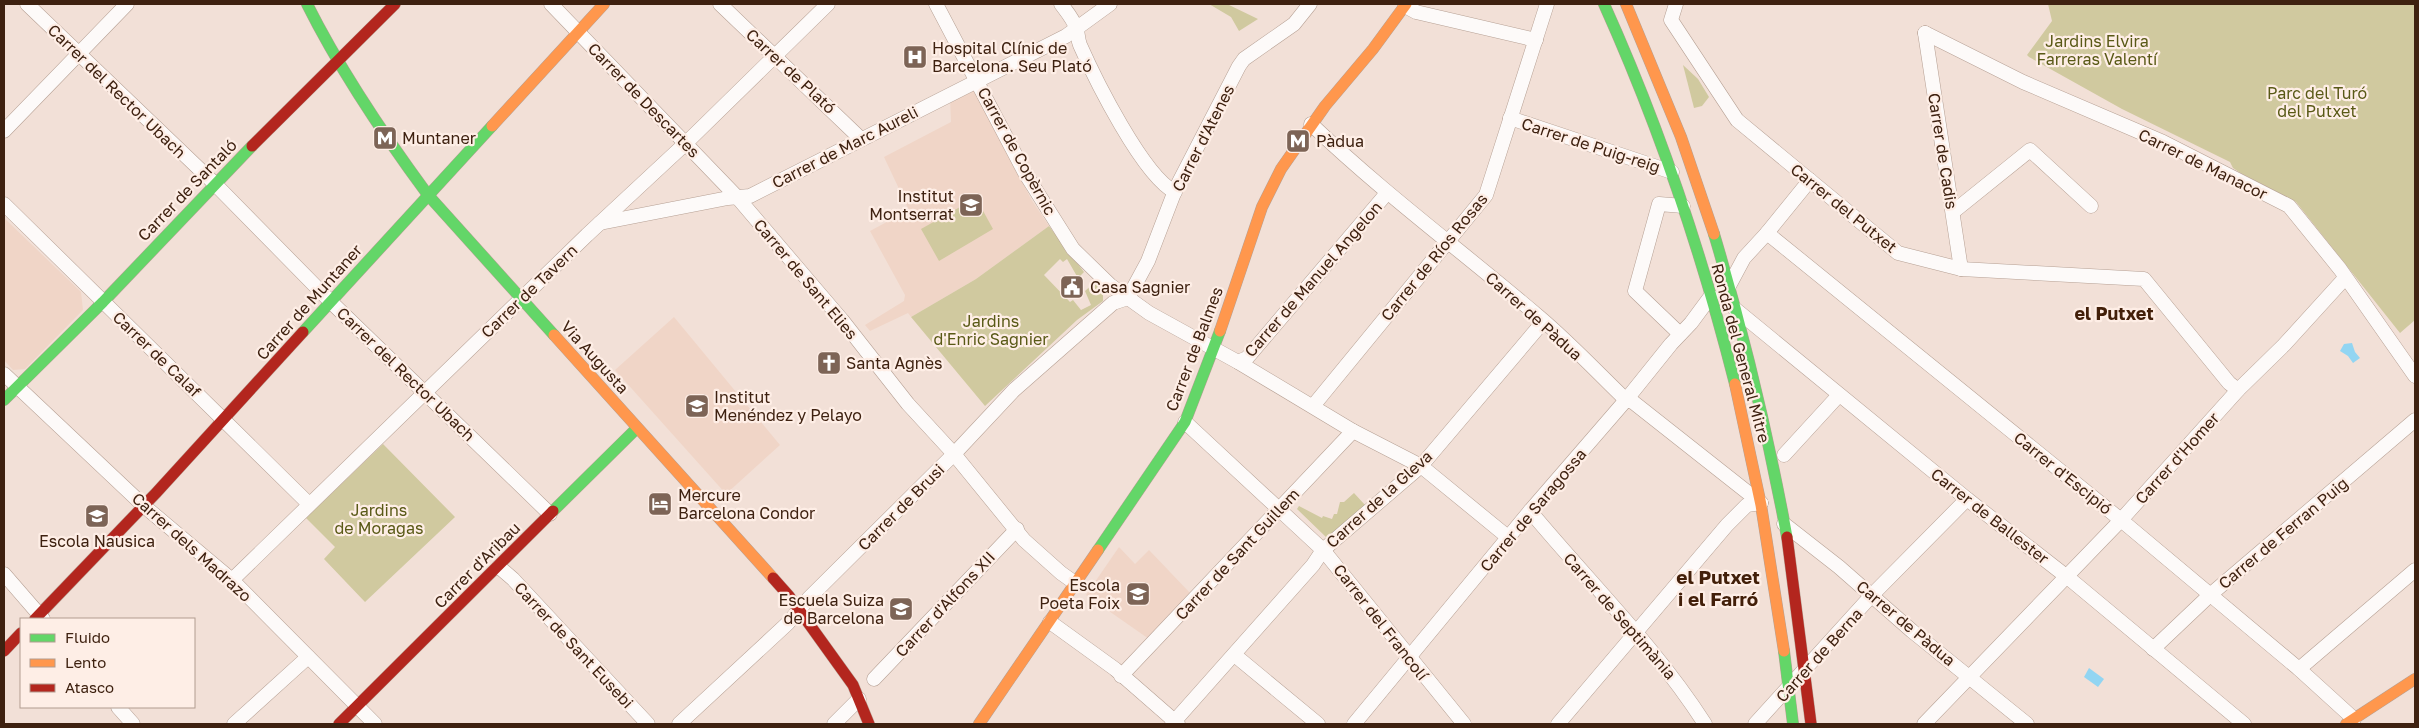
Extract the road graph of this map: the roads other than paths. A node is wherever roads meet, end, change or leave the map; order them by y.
1 (26, 4) edge
2 (127, 4) edge
3 (307, 4) edge
4 (395, 4) edge
5 (550, 4) edge
6 (604, 4) edge
7 (720, 4) edge
8 (828, 4) edge
9 (1061, 4) edge
10 (1110, 4) edge
11 (1310, 4) edge
12 (1547, 4) edge
13 (1604, 4) edge
14 (1626, 4) edge
15 (1676, 4) edge
16 (941, 5) edge
17 (1405, 5) edge
18 (1076, 29) junction
19 (578, 32) junction
20 (1925, 33) joint
21 (1536, 40) junction
22 (78, 54) junction
23 (774, 56) junction
24 (337, 63) junction
25 (977, 79) junction
26 (1510, 118) junction
27 (1312, 124) junction
28 (4, 131) edge
29 (861, 139) junction
30 (686, 143) junction
31 (1672, 172) junction
32 (1810, 180) junction
33 (214, 183) junction
34 (1175, 192) junction
35 (1387, 194) junction
36 (428, 195) junction
37 (737, 197) junction
38 (4, 204) edge
39 (1684, 206) junction
40 (2092, 206) dead end
41 (1952, 212) junction
42 (599, 224) junction
43 (1767, 234) junction
44 (1448, 241) junction
45 (1961, 269) junction
46 (2345, 278) junction
47 (1729, 286) junction
48 (1711, 296) junction
49 (1128, 298) junction
50 (521, 300) junction
51 (103, 302) junction
52 (331, 302) junction
53 (1735, 308) junction
54 (1543, 322) junction
55 (1680, 334) junction
56 (1215, 350) junction
57 (1238, 362) junction
58 (4, 374) edge
59 (2415, 376) edge
60 (17, 387) junction
61 (2238, 390) junction
62 (425, 392) junction
63 (1839, 395) junction
64 (4, 400) edge
65 (1626, 400) junction
66 (1313, 406) junction
67 (223, 419) junction
68 (2415, 420) edge
69 (1185, 422) junction
70 (637, 428) junction
71 (1353, 430) junction
72 (954, 454) junction
73 (1784, 455) dead end
74 (1421, 466) junction
75 (1967, 499) junction
76 (1761, 503) junction
77 (309, 504) junction
78 (144, 506) junction
79 (1280, 508) junction
80 (1530, 511) junction
81 (550, 514) junction
82 (2121, 520) junction
83 (1784, 524) junction
84 (1017, 529) junction
85 (1509, 538) junction
86 (1323, 550) junction
87 (499, 567) junction
88 (2415, 570) edge
89 (4, 574) edge
90 (2066, 576) junction
91 (232, 580) junction
92 (1076, 583) junction
93 (1872, 595) junction
94 (2210, 595) junction
95 (800, 609) junction
96 (39, 618) edge
97 (1050, 622) junction
98 (1635, 632) junction
99 (20, 634) edge
100 (2153, 650) junction
101 (4, 651) edge
102 (308, 657) junction
103 (1237, 657) dead end
104 (1409, 658) junction
105 (2299, 669) junction
106 (1804, 671) junction
107 (1121, 676) junction
108 (1969, 676) junction
109 (874, 679) dead end
110 (2415, 679) edge
111 (1788, 688) junction
112 (859, 699) junction
113 (358, 707) junction
114 (119, 708) edge
115 (2350, 722) edge
116 (1175, 723) edge
117 (132, 724) edge
118 (234, 724) edge
119 (339, 724) edge
120 (376, 724) edge
121 (648, 724) edge
122 (679, 724) edge
123 (834, 724) edge
124 (869, 724) edge
125 (979, 724) edge
126 (1318, 724) edge
127 (1354, 724) edge
128 (1464, 724) edge
129 (1558, 724) edge
130 (1704, 724) edge
131 (1755, 724) edge
132 (1793, 724) edge
133 (1811, 724) edge
134 (1924, 724) edge
135 (2026, 724) edge
136 (2244, 724) edge

1 - 22 street, Carrer del Rector Ubach
2 - 22 street
3 - 24 main road, Via Augusta
4 - 24 main road, Carrer de Santaló
5 - 19 street, Carrer de Descartes
6 - 19 main road, Carrer de Muntaner
7 - 23 street, Carrer de Plató
8 - 23 street, Carrer de Tavern
9 - 18 street
10 - 18 street, Carrer de Marc Aureli
11 - 34 street, Carrer d'Atenes
12 - 21 street, Carrer de Ríos Rosas
13 - 31 main road, Ronda del General Mitre
14 - 47 main road, Ronda del General Mitre
15 - 32 street, Carrer del Putxet
16 - 25 street, Carrer de Copèrnic
17 - 21 street
17 - 27 main road, Carrer de Balmes
18 - 25 street, Carrer de Marc Aureli
18 - 34 street
19 - 30 street, Carrer de Descartes
19 - 36 main road, Carrer de Muntaner
20 - 41 street, Carrer de Cadis
20 - 46 street, Carrer de Manacor
21 - 26 street, Carrer de Ríos Rosas
22 - 28 street
22 - 33 street, Carrer del Rector Ubach
23 - 29 street, Carrer de Plató
23 - 30 street, Carrer de Tavern
24 - 33 main road, Carrer de Santaló
24 - 36 main road, Via Augusta
25 - 29 street, Carrer de Marc Aureli
25 - 49 street, Carrer de Copèrnic
26 - 31 street, Carrer de Puig-reig
26 - 44 street, Carrer de Ríos Rosas
27 - 35 street, Carrer de Pàdua
27 - 56 main road, Carrer de Balmes
29 - 37 street, Carrer de Marc Aureli
30 - 37 street, Carrer de Descartes
30 - 42 street, Carrer de Tavern
31 - 39 main road, Ronda del General Mitre
32 - 43 street
32 - 45 street, Carrer del Putxet
33 - 51 main road, Carrer de Santaló
33 - 52 street, Carrer del Rector Ubach
34 - 49 street, Carrer d'Atenes
35 - 44 street, Carrer de Pàdua
35 - 57 street, Carrer de Manuel Angelon
36 - 50 main road, Via Augusta
36 - 52 main road, Carrer de Muntaner
37 - 42 street, Carrer de Marc Aureli
37 - 72 street, Carrer de Sant Elies
38 - 51 street, Carrer de Calaf
39 - 48 main road, Ronda del General Mitre
39 - 55 street
40 - 41 street
41 - 45 street, Carrer de Cadis
42 - 50 street, Carrer de Tavern
43 - 47 street
43 - 82 street, Carrer d'Escipió
44 - 54 street, Carrer de Pàdua
44 - 66 street, Carrer de Ríos Rosas
45 - 61 street, Carrer del Putxet
46 - 59 street, Carrer de Manacor
46 - 61 street, Carrer d'Homer
47 - 53 main road, Ronda del General Mitre
48 - 55 street, Carrer de Saragossa
48 - 76 main road, Ronda del General Mitre
49 - 56 street, Carrer de Copèrnic
49 - 72 street, Carrer de Brusi
50 - 62 street, Carrer de Tavern
50 - 70 main road, Via Augusta
51 - 60 main road, Carrer de Santaló
51 - 67 street, Carrer de Calaf
52 - 62 street, Carrer del Rector Ubach
52 - 67 main road, Carrer de Muntaner
53 - 63 street, Carrer de Ballester
53 - 83 main road, Ronda del General Mitre
54 - 65 street, Carrer de Pàdua
54 - 74 street, Carrer de la Gleva
55 - 65 street, Carrer de Saragossa
56 - 57 street, Carrer de Copèrnic
56 - 69 main road, Carrer de Balmes
57 - 66 street, Carrer de Copèrnic
58 - 60 street, Carrer dels Madrazo
60 - 64 main road, Carrer de Santaló
60 - 78 street, Carrer dels Madrazo
61 - 82 street, Carrer d'Homer
62 - 77 street, Carrer de Tavern
62 - 81 street, Carrer del Rector Ubach
63 - 73 street
63 - 75 street, Carrer de Ballester
65 - 76 street, Carrer de Pàdua
65 - 80 street, Carrer de Saragossa
66 - 71 street, Carrer de Copèrnic
67 - 77 street, Carrer de Calaf
67 - 78 main road, Carrer de Muntaner
68 - 94 street, Carrer de Ferran Puig
69 - 79 street, Carrer del Francolí
69 - 92 main road, Carrer de Balmes
70 - 81 main road, Carrer d'Aribau
70 - 95 main road, Via Augusta
71 - 74 street, Carrer de Copèrnic
71 - 79 street, Carrer de Sant Guillem
72 - 84 street, Carrer de Sant Elies
72 - 95 street, Carrer de Brusi
74 - 85 street, Carrer de Copèrnic
74 - 86 street, Carrer de la Gleva
75 - 90 street, Carrer de Ballester
75 - 93 street, Carrer de Berna
76 - 83 main road
76 - 98 street
76 - 111 main road, Ronda del General Mitre
77 - 91 street, Carrer de Tavern
78 - 91 street, Carrer dels Madrazo
78 - 96 main road, Carrer de Muntaner
79 - 86 street, Carrer del Francolí
79 - 107 street, Carrer de Sant Guillem
80 - 85 street, Carrer de Saragossa
80 - 98 street, Carrer de Septimània
81 - 87 main road, Carrer d'Aribau
82 - 90 street, Carrer d'Homer
82 - 94 street, Carrer d'Escipió
83 - 93 street, Carrer de Pàdua
83 - 106 main road, Ronda del General Mitre
84 - 92 street, Carrer de Sant Elies
84 - 109 street, Carrer d'Alfons XII
85 - 104 street, Carrer de Saragossa
86 - 104 street, Carrer del Francolí
86 - 116 street, Carrer de la Gleva
87 - 113 main road, Carrer d'Aribau
87 - 121 street, Carrer de Sant Eusebi
88 - 105 street
89 - 96 street
90 - 100 street, Carrer de Ballester
90 - 108 street, Carrer d'Homer
91 - 102 street, Carrer dels Madrazo
92 - 97 main road, Carrer de Balmes
93 - 106 street, Carrer de Berna
93 - 108 street, Carrer de Pàdua
94 - 100 street, Carrer de Ferran Puig
94 - 105 street, Carrer d'Escipió
95 - 112 main road, Via Augusta
95 - 122 street, Carrer de Brusi
97 - 107 street
97 - 125 main road, Carrer de Balmes
98 - 129 street
98 - 130 street, Carrer de Septimània
99 - 101 main road
100 - 136 street, Carrer de Ballester
102 - 113 street, Carrer dels Madrazo
102 - 118 street
103 - 126 street
104 - 127 street, Carrer de Saragossa
104 - 128 street, Carrer del Francolí
105 - 115 street, Carrer d'Escipió
106 - 111 street, Carrer de Berna
106 - 133 main road, Ronda del General Mitre
107 - 116 street
108 - 134 street, Carrer d'Homer
108 - 135 street, Carrer de Pàdua
110 - 115 main road
111 - 131 street, Carrer de Berna
111 - 132 main road, Ronda del General Mitre
112 - 123 street
112 - 124 main road, Via Augusta
113 - 119 main road, Carrer d'Aribau
113 - 120 street, Carrer dels Madrazo
114 - 117 street

